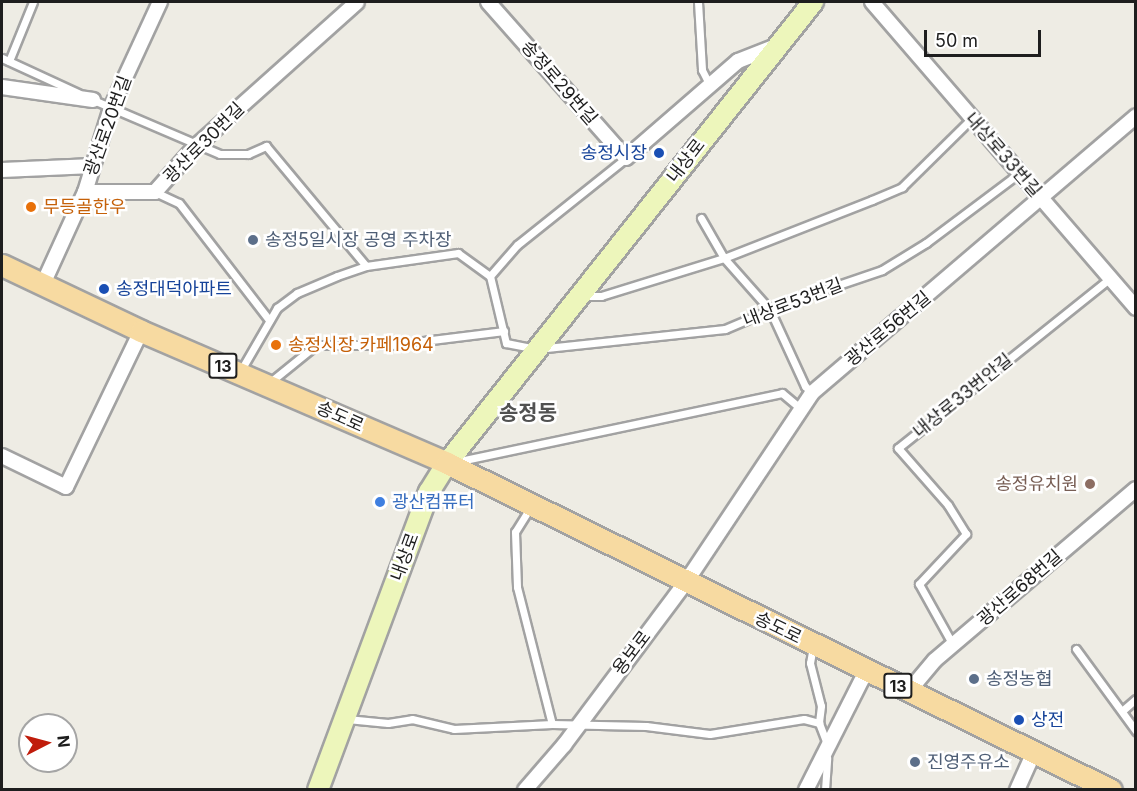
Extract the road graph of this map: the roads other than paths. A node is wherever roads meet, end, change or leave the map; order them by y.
1 (33, 2) edge
2 (160, 2) edge
3 (357, 2) edge
4 (698, 2) edge
5 (813, 2) edge
6 (872, 2) edge
7 (493, 3) edge
8 (776, 46) junction
9 (5, 60) edge
10 (709, 84) junction
11 (2, 87) edge
12 (93, 100) junction
13 (111, 108) junction
14 (1136, 116) edge
15 (971, 119) junction
16 (195, 147) junction
17 (626, 158) junction
18 (93, 166) junction
19 (2, 170) edge
20 (1018, 174) junction
21 (85, 192) junction
22 (155, 192) junction
23 (1040, 200) junction
24 (701, 219) dead end
25 (724, 258) junction
26 (2, 265) edge
27 (366, 266) junction
28 (490, 276) junction
29 (1110, 278) junction
30 (43, 284) junction
31 (579, 296) junction
32 (1136, 308) edge
33 (770, 310) junction
34 (269, 320) junction
35 (141, 331) junction
36 (504, 331) junction
37 (537, 349) junction
38 (239, 373) junction
39 (267, 384) junction
40 (812, 393) junction
41 (800, 408) junction
42 (2, 456) edge
43 (447, 464) junction
44 (1136, 489) edge
45 (531, 506) junction
46 (686, 582) junction
47 (813, 645) junction
48 (953, 645) junction
49 (1076, 649) dead end
50 (866, 671) junction
51 (909, 691) junction
52 (1136, 699) edge
53 (1122, 711) junction
54 (345, 719) junction
55 (819, 723) junction
56 (552, 724) junction
57 (579, 725) junction
58 (1136, 731) edge
59 (828, 745) junction
60 (1034, 752) junction
61 (318, 789) edge
62 (525, 789) edge
63 (806, 789) edge
64 (825, 789) edge
65 (1017, 789) edge
66 (1111, 789) edge

1 - 9 lane
2 - 13 street, 광산로20번길
3 - 16 street, 광산로30번길
4 - 10 lane
5 - 8 main road, 내상로
6 - 15 street, 내상로33번길
7 - 17 street, 송정로29번길
8 - 10 street
8 - 31 main road, 내상로
9 - 12 lane
10 - 17 street
11 - 12 street
12 - 13 lane
13 - 16 lane
13 - 18 street, 광산로20번길
14 - 23 street, 광산로56번길
15 - 20 street, 내상로33번길
15 - 25 lane
16 - 22 street, 광산로30번길
16 - 27 lane
17 - 28 lane
18 - 19 street
18 - 21 street, 광산로20번길
20 - 23 street, 내상로33번길
20 - 33 lane, 내상로53번길
21 - 22 street
21 - 30 street, 광산로20번길
22 - 34 lane, 광산로30번길
23 - 29 street, 내상로33번길
23 - 40 street, 광산로56번길
24 - 25 lane
25 - 31 lane
25 - 33 lane
26 - 30 main road, 송도로 / 13
27 - 28 lane
27 - 34 lane
28 - 36 lane
29 - 32 street, 내상로33번길
29 - 48 lane, 내상로33번안길
30 - 35 main road, 송도로 / 13
31 - 37 main road, 내상로
33 - 37 lane, 내상로53번길
33 - 40 lane
34 - 38 lane
35 - 38 main road, 송도로 / 13
35 - 42 street
36 - 37 lane
36 - 39 lane
37 - 43 main road, 내상로
38 - 39 main road, 송도로 / 13
39 - 43 main road, 송도로 / 13
40 - 41 street, 광산로56번길
41 - 43 lane
41 - 46 street, 광산로56번길
43 - 45 main road, 송도로 / 13
43 - 54 main road, 내상로
44 - 48 street, 광산로68번길
45 - 46 main road, 송도로 / 13
45 - 56 lane
46 - 47 main road, 송도로 / 13
46 - 57 street, 용보로
47 - 50 main road, 송도로 / 13
47 - 55 lane
48 - 51 street, 광산로68번길
49 - 53 lane
50 - 51 main road, 송도로 / 13
50 - 59 street
51 - 60 main road, 송도로 / 13
52 - 53 lane
53 - 58 lane
54 - 56 lane
54 - 61 main road, 내상로
55 - 57 lane
55 - 59 lane
56 - 57 lane
57 - 62 street, 용보로
59 - 63 street
59 - 64 lane
60 - 65 street
60 - 66 main road, 송도로 / 13

